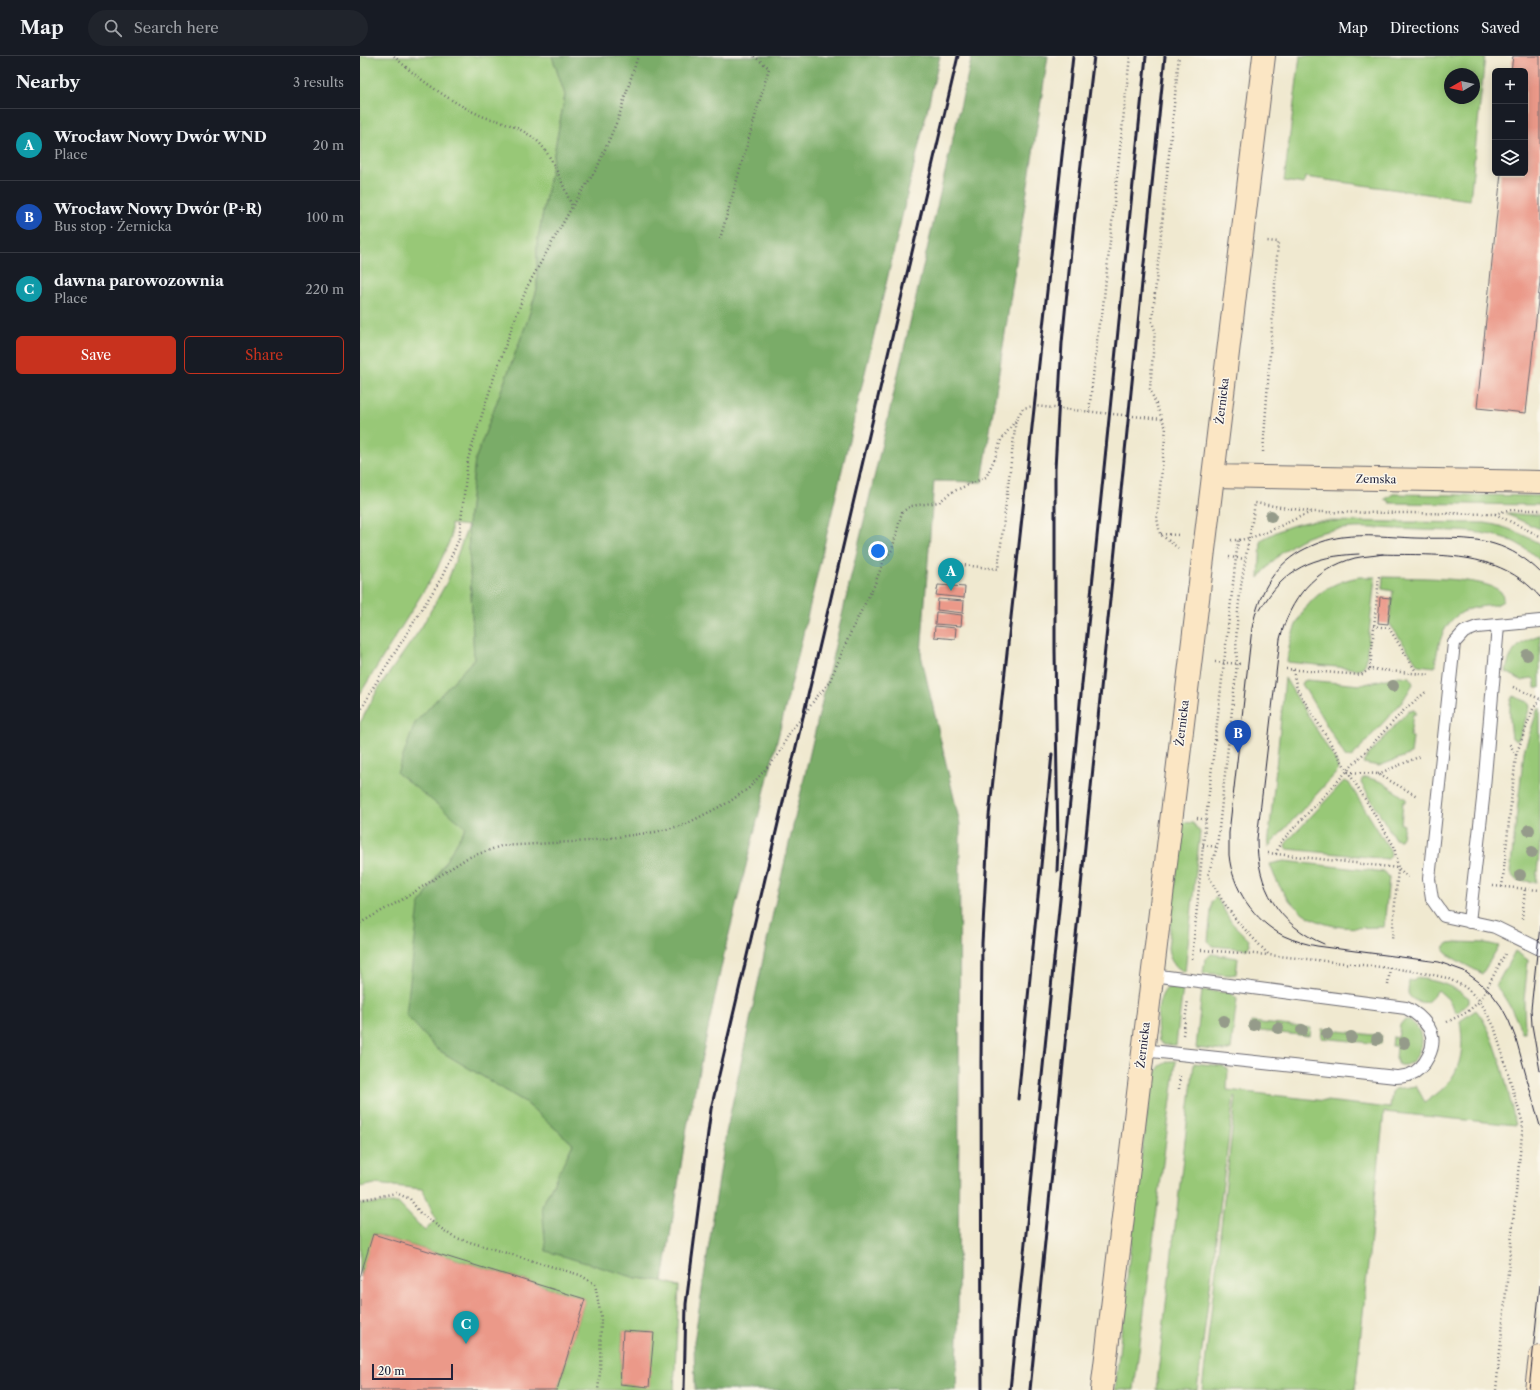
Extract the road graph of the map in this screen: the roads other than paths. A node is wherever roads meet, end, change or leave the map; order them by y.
1 (1264, 56) edge
2 (1213, 476) junction
3 (1540, 482) edge
4 (1540, 621) edge
5 (1498, 626) junction
6 (1469, 922) junction
7 (1540, 949) edge
8 (1152, 975) junction
9 (1142, 1050) junction
10 (1540, 1357) edge
11 (1102, 1390) edge
12 (1536, 1390) edge

1 - 2 street, Żernicka
2 - 3 street, Zemska
2 - 8 street, Żernicka
4 - 5 lane
5 - 6 lane
5 - 6 lane
6 - 7 lane
8 - 9 street, Żernicka
8 - 9 lane
9 - 11 street, Żernicka
10 - 12 street

